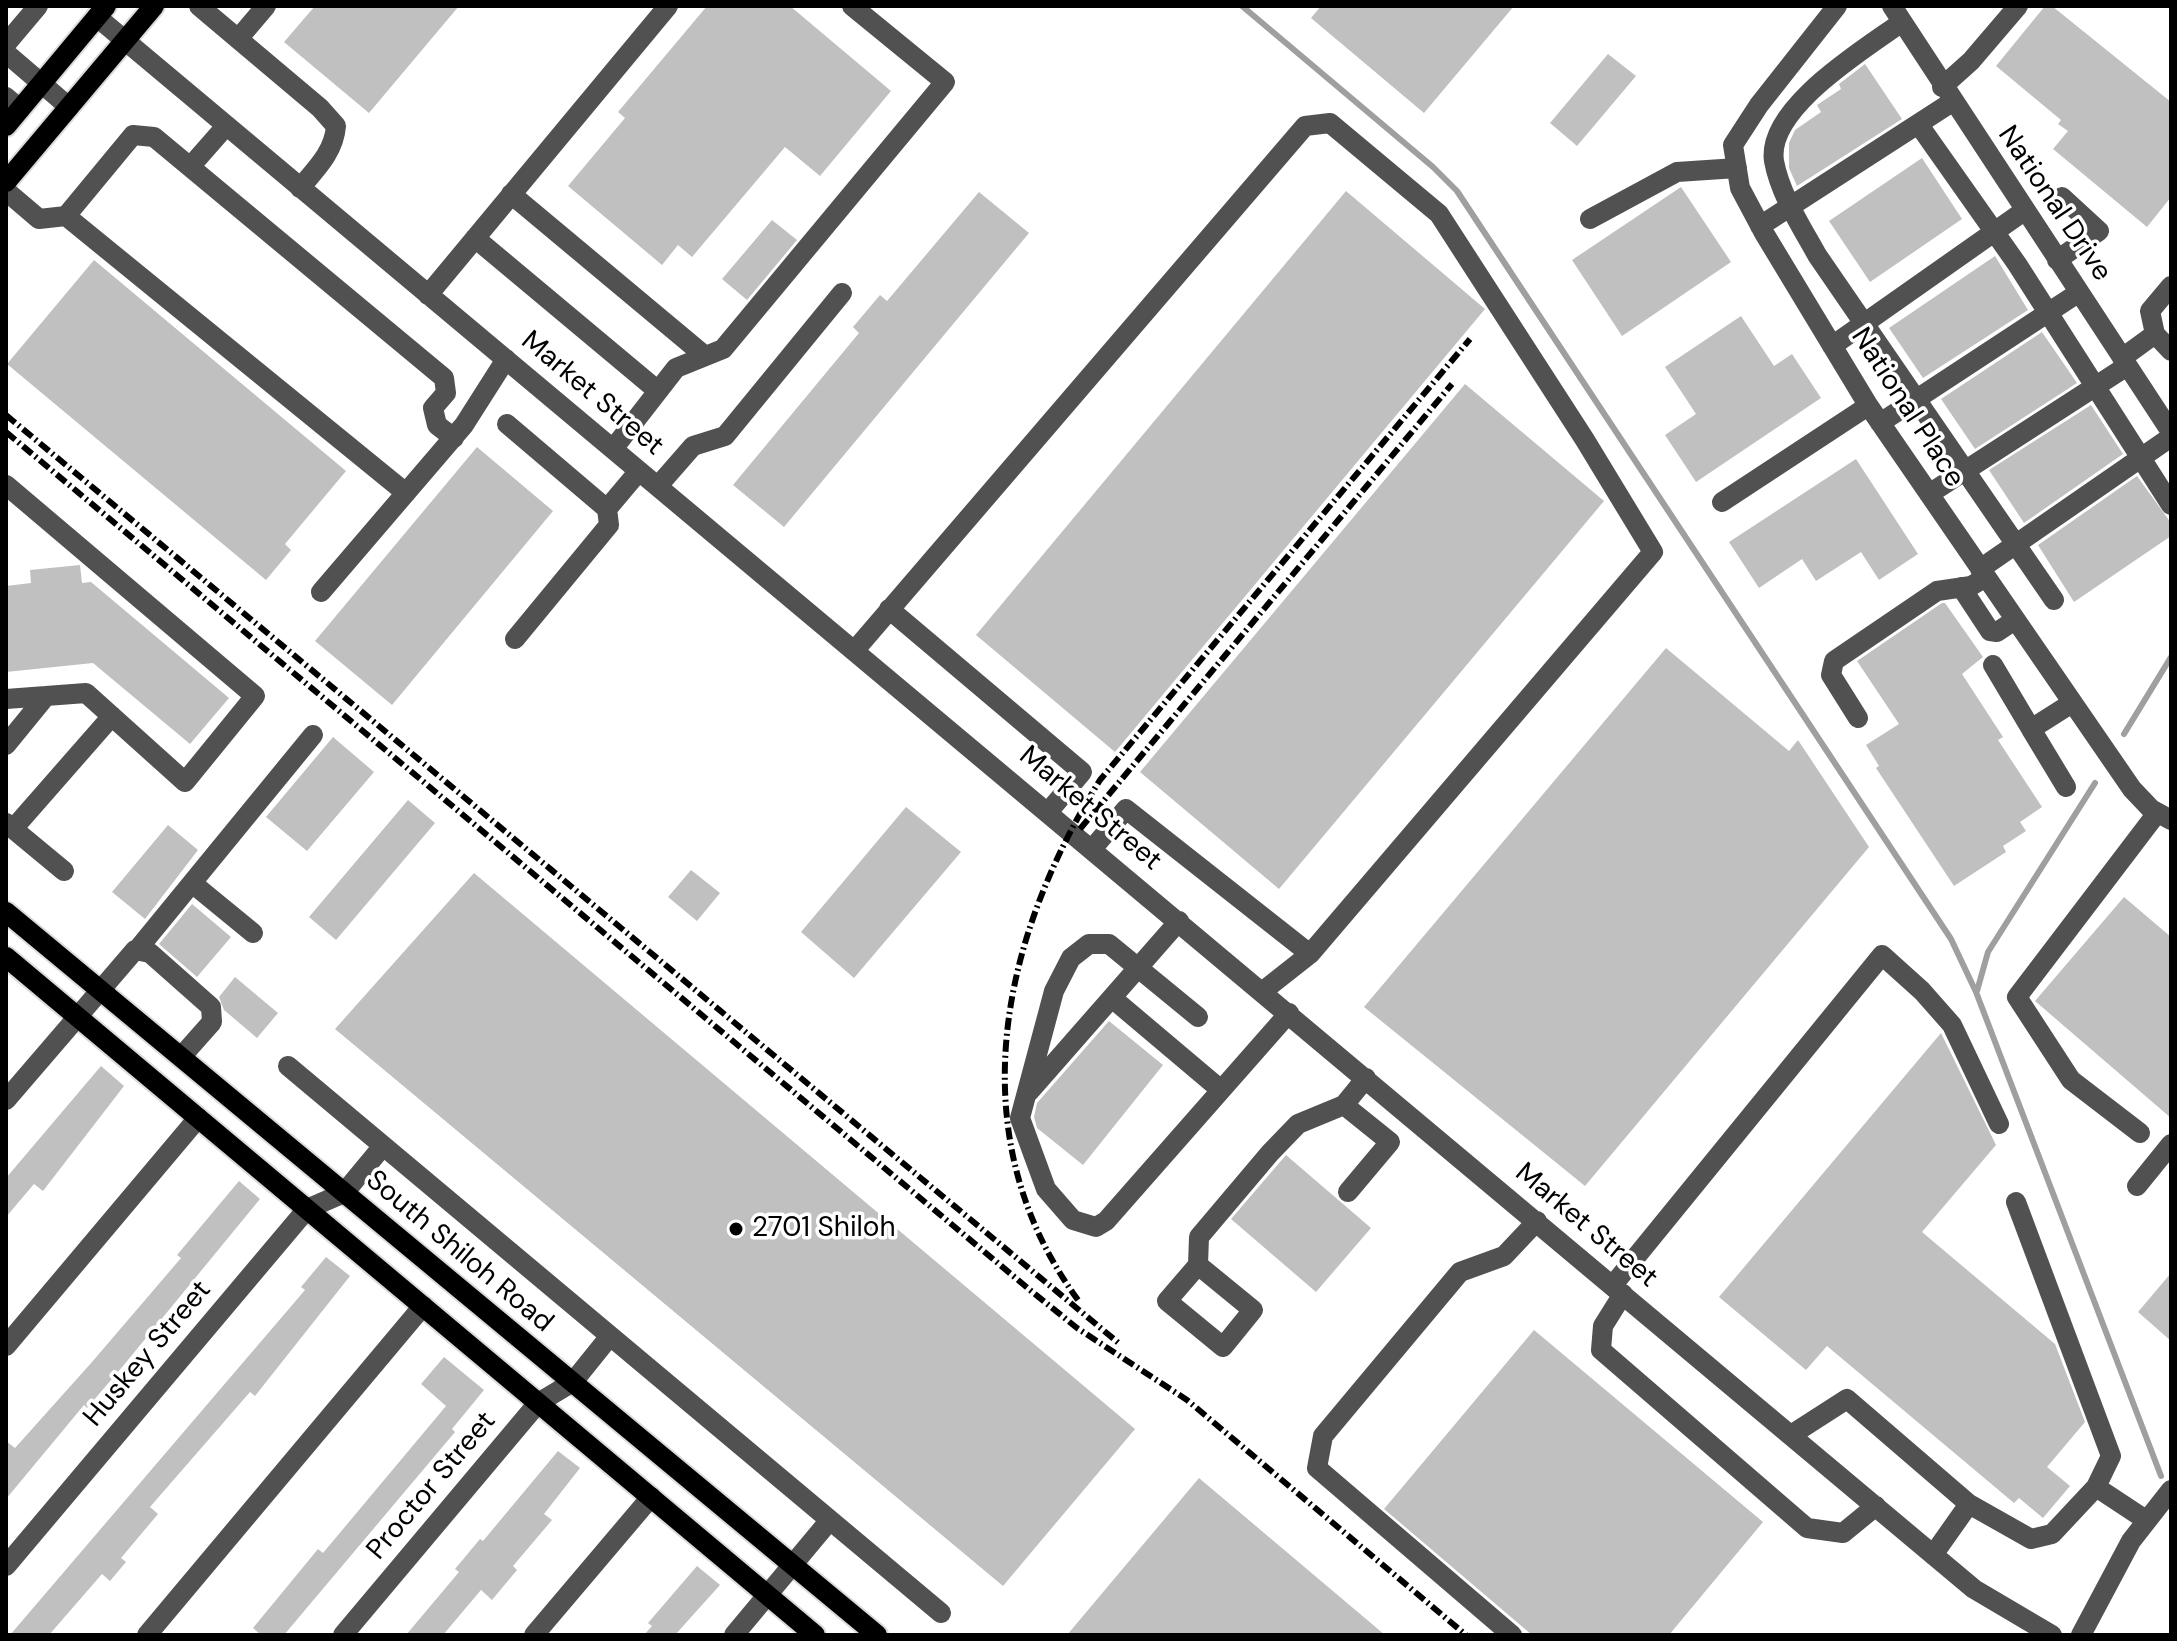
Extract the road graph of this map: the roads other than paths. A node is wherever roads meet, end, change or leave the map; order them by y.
1 (38, 6) edge
2 (154, 6) edge
3 (199, 6) edge
4 (266, 6) edge
5 (668, 6) edge
6 (852, 6) edge
7 (1837, 6) edge
8 (2018, 6) edge
9 (101, 12) edge
10 (1897, 14) edge
11 (238, 39) junction
12 (124, 42) junction
13 (6, 44) edge
14 (6, 53) edge
15 (41, 83) junction
16 (1947, 95) junction
17 (13, 103) edge
18 (69, 107) junction
19 (1919, 125) junction
20 (6, 126) edge
21 (226, 126) junction
22 (190, 167) junction
23 (1737, 168) junction
24 (6, 182) edge
25 (300, 188) junction
26 (6, 191) edge
27 (511, 194) junction
28 (2062, 197) dead end
29 (1791, 208) junction
30 (2024, 211) junction
31 (66, 216) junction
32 (1590, 219) dead end
33 (1760, 226) junction
34 (1995, 232) junction
35 (475, 238) junction
36 (2057, 260) junction
37 (2171, 286) edge
38 (842, 293) dead end
39 (2078, 293) junction
40 (428, 295) junction
41 (2048, 313) junction
42 (1865, 323) junction
43 (2155, 334) junction
44 (1832, 346) junction
45 (2171, 351) edge
46 (705, 356) junction
47 (506, 359) junction
48 (2125, 362) junction
49 (2094, 388) junction
50 (658, 391) junction
51 (1918, 398) junction
52 (1874, 414) junction
53 (507, 424) dead end
54 (2171, 435) edge
55 (454, 438) junction
56 (613, 449) junction
57 (2142, 457) junction
58 (1967, 469) junction
59 (639, 471) junction
60 (6, 485) edge
61 (658, 486) junction
62 (406, 493) junction
63 (1929, 494) junction
64 (1722, 502) dead end
65 (2171, 505) edge
66 (607, 509) junction
67 (2018, 543) junction
68 (1983, 573) junction
69 (1961, 587) junction
70 (321, 592) dead end
71 (2054, 600) dead end
72 (889, 609) junction
73 (2015, 620) junction
74 (515, 639) dead end
75 (855, 650) junction
76 (1993, 665) dead end
77 (46, 696) junction
78 (6, 699) edge
79 (2072, 703) junction
80 (112, 716) junction
81 (1858, 718) dead end
82 (2031, 729) junction
83 (313, 735) dead end
84 (6, 745) edge
85 (2066, 787) dead end
86 (1049, 811) junction
87 (2164, 816) edge
88 (10, 826) edge
89 (1093, 848) junction
90 (64, 871) dead end
91 (192, 883) junction
92 (6, 912) edge
93 (1179, 921) junction
94 (253, 933) dead end
95 (137, 950) junction
96 (1310, 954) junction
97 (6, 957) edge
98 (1139, 967) junction
99 (99, 989) junction
100 (1263, 991) junction
101 (1112, 998) junction
102 (1289, 1013) junction
103 (76, 1016) junction
104 (1198, 1017) dead end
105 (181, 1057) junction
106 (288, 1066) dead end
107 (1366, 1078) junction
108 (1221, 1090) junction
109 (1026, 1096) junction
110 (6, 1100) edge
111 (1344, 1105) junction
112 (198, 1118) junction
113 (1999, 1124) dead end
114 (2140, 1133) dead end
115 (2171, 1144) edge
116 (383, 1146) junction
117 (2137, 1186) dead end
118 (1348, 1192) dead end
119 (344, 1193) junction
120 (2016, 1202) dead end
121 (307, 1209) junction
122 (1537, 1221) junction
123 (1198, 1265) dead end
124 (1618, 1289) junction
125 (423, 1306) junction
126 (610, 1336) junction
127 (6, 1346) edge
128 (573, 1382) junction
129 (538, 1403) junction
130 (1791, 1435) junction
131 (2096, 1487) junction
132 (2171, 1490) edge
133 (651, 1497) junction
134 (1969, 1504) junction
135 (1876, 1506) junction
136 (830, 1520) junction
137 (2146, 1520) junction
138 (1933, 1555) junction
139 (793, 1565) junction
140 (6, 1566) edge
141 (768, 1595) junction
142 (941, 1613) dead end
143 (147, 1635) edge
144 (343, 1635) edge
145 (534, 1635) edge
146 (734, 1635) edge
147 (815, 1635) edge
148 (877, 1635) edge
149 (1512, 1635) edge
150 (2052, 1635) edge
151 (2081, 1635) edge

1 - 13 street
2 - 12 main road
3 - 11 street
4 - 11 street
5 - 27 street
6 - 46 street
7 - 23 street, National Place
8 - 16 street
9 - 12 street, Market Street
9 - 15 main road
10 - 16 street, National Drive
10 - 29 street
11 - 25 street
12 - 18 main road
12 - 21 street, Market Street
14 - 15 street
15 - 17 main road
15 - 18 street
16 - 19 street
16 - 30 street, National Drive
17 - 20 main road
18 - 24 main road
19 - 29 street
19 - 34 street
21 - 22 street
21 - 25 street, Market Street
22 - 31 street
22 - 55 street
23 - 32 street
23 - 33 street, National Place
25 - 40 street, Market Street
26 - 31 street
27 - 35 street
27 - 46 street
28 - 36 street
29 - 33 street
29 - 42 street
30 - 34 street
30 - 36 street, National Drive
31 - 62 street
33 - 44 street, National Place
34 - 41 street
34 - 42 street
35 - 40 street
35 - 50 street
36 - 39 street, National Drive
37 - 43 street
38 - 61 street
39 - 41 street
39 - 48 street, National Drive
40 - 47 street, Market Street
41 - 49 street
41 - 51 street
42 - 44 street
42 - 51 street
43 - 45 street
43 - 48 street
44 - 52 street, National Place
46 - 50 street
47 - 55 street
47 - 56 street, Market Street
48 - 49 street
48 - 54 street, National Drive
49 - 57 street
49 - 58 street
50 - 56 street
51 - 52 street
51 - 58 street
52 - 63 street, National Place
52 - 64 street
53 - 66 street
54 - 57 street
55 - 62 street
56 - 59 street, Market Street
57 - 65 street
57 - 67 street
58 - 63 street
58 - 67 street
59 - 61 street, Market Street
59 - 66 street
60 - 80 street
61 - 75 street, Market Street
62 - 70 street
63 - 68 street, National Place
66 - 74 street
67 - 68 street
67 - 71 street
68 - 69 street
68 - 73 street, National Place
69 - 73 street
69 - 81 street
72 - 75 street
72 - 86 street
72 - 96 street
73 - 79 street, National Place
75 - 86 street, Market Street
76 - 82 street
77 - 78 street
77 - 80 street
77 - 84 street
79 - 82 street
79 - 87 street, National Place
80 - 88 street
82 - 85 street
83 - 91 street
86 - 89 street, Market Street
87 - 114 street
88 - 90 street
89 - 93 street, Market Street
89 - 96 street
91 - 94 street
91 - 95 street
92 - 99 main road, South Shiloh Road
93 - 98 street
93 - 100 street, Market Street
95 - 99 street
95 - 105 street
96 - 100 street
97 - 103 main road
98 - 101 street
98 - 104 street
98 - 109 street
99 - 103 street
99 - 105 main road, South Shiloh Road
100 - 102 street, Market Street
101 - 108 street
101 - 109 street
102 - 107 street, Market Street
102 - 108 street
103 - 110 street
103 - 112 main road
105 - 119 main road, South Shiloh Road
106 - 116 street
107 - 111 street
107 - 122 street, Market Street
108 - 109 street
111 - 118 street
111 - 123 street
112 - 121 main road
112 - 127 street
113 - 124 street
115 - 117 street
116 - 119 street
116 - 126 street
119 - 121 street, Huskey Street
119 - 128 main road, South Shiloh Road
120 - 131 street
121 - 125 main road
121 - 140 street, Huskey Street
122 - 124 street, Market Street
122 - 149 street
124 - 130 street, Market Street
124 - 135 street
125 - 129 main road
125 - 143 street
126 - 128 street
126 - 136 street
128 - 129 street, Proctor Street
128 - 139 main road, South Shiloh Road
129 - 133 main road
129 - 144 street, Proctor Street
130 - 134 street
130 - 135 street, Market Street
131 - 134 street
131 - 137 street
132 - 137 street
133 - 141 main road
133 - 145 street
134 - 138 street
135 - 138 street, Market Street
136 - 139 street
136 - 142 street
137 - 151 street
138 - 150 street, Market Street
139 - 141 street
139 - 148 main road, South Shiloh Road
141 - 146 street
141 - 147 main road

